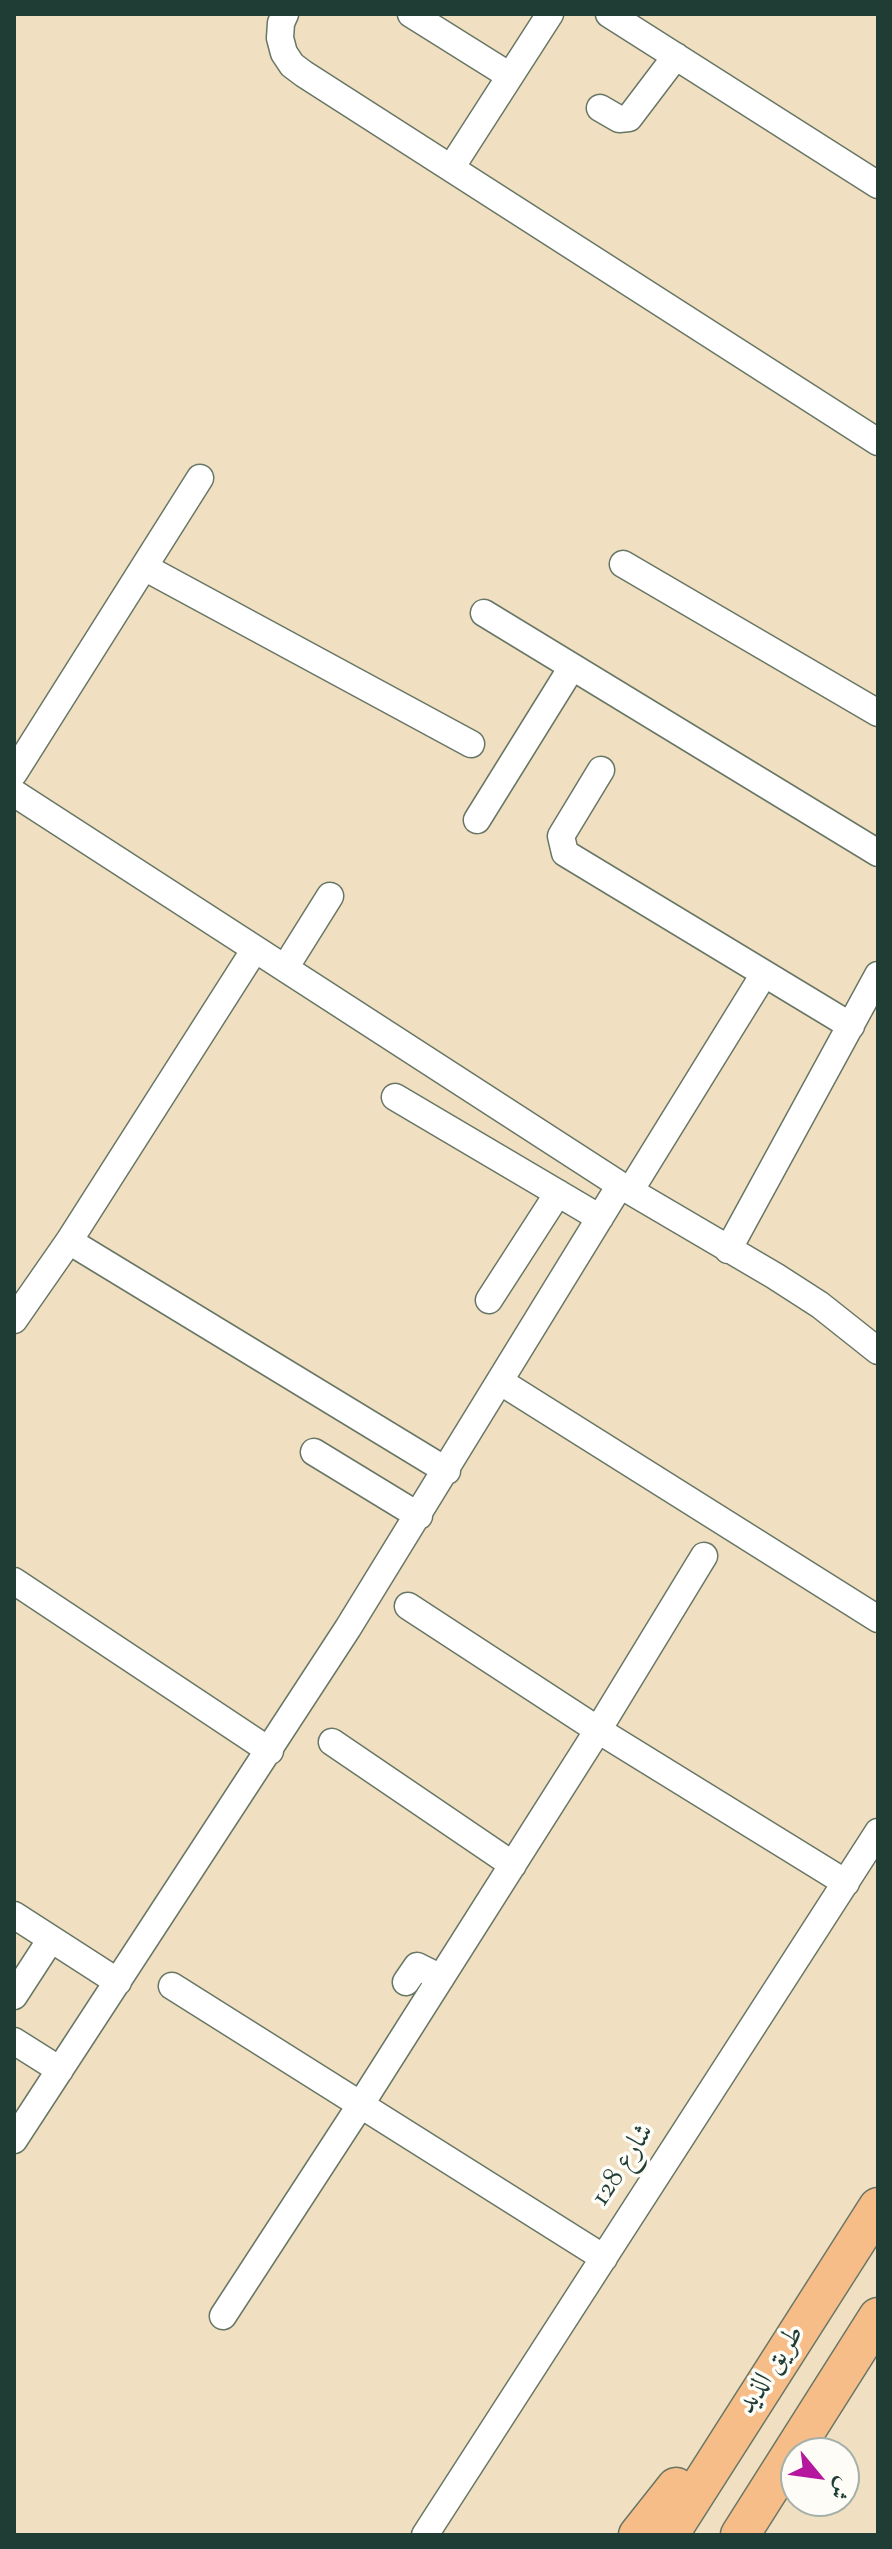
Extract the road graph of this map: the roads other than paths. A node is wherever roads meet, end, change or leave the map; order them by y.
1 (285, 14) edge
2 (411, 14) edge
3 (550, 14) edge
4 (609, 14) edge
5 (676, 56) junction
6 (510, 76) junction
7 (600, 108) dead end
8 (451, 168) junction
9 (878, 185) edge
10 (878, 442) edge
11 (200, 478) dead end
12 (623, 564) dead end
13 (144, 567) junction
14 (484, 613) dead end
15 (572, 667) junction
16 (878, 713) edge
17 (471, 744) dead end
18 (601, 770) dead end
19 (14, 773) edge
20 (14, 793) edge
21 (477, 820) dead end
22 (878, 853) edge
23 (330, 896) dead end
24 (255, 949) junction
25 (285, 968) junction
26 (764, 974) junction
27 (878, 975) edge
28 (851, 1026) junction
29 (395, 1097) dead end
30 (625, 1188) junction
31 (558, 1193) junction
32 (600, 1218) junction
33 (69, 1241) junction
34 (728, 1250) junction
35 (489, 1300) dead end
36 (14, 1320) edge
37 (878, 1351) edge
38 (501, 1382) junction
39 (314, 1452) dead end
40 (447, 1471) junction
41 (419, 1516) junction
42 (704, 1556) dead end
43 (14, 1581) edge
44 (408, 1606) dead end
45 (878, 1619) edge
46 (598, 1730) junction
47 (332, 1742) dead end
48 (270, 1751) junction
49 (878, 1832) edge
50 (513, 1865) junction
51 (846, 1883) junction
52 (14, 1915) edge
53 (51, 1939) junction
54 (441, 1978) junction
55 (118, 1982) junction
56 (406, 1982) dead end
57 (172, 1986) dead end
58 (14, 1996) edge
59 (14, 2041) edge
60 (60, 2070) junction
61 (361, 2104) junction
62 (14, 2140) edge
63 (878, 2207) edge
64 (604, 2258) junction
65 (223, 2316) dead end
66 (878, 2317) edge
67 (743, 2419) junction
68 (803, 2437) edge
69 (780, 2472) edge
70 (780, 2489) edge
71 (425, 2535) edge
72 (638, 2535) edge
73 (669, 2535) edge
74 (740, 2535) edge
75 (761, 2535) edge

1 - 8 street
2 - 6 street
3 - 6 street
4 - 5 street
5 - 7 street
5 - 9 street
6 - 8 street
8 - 10 street
11 - 13 street
12 - 16 street
13 - 17 street
13 - 19 street
14 - 15 street
15 - 21 street
15 - 22 street
18 - 26 street
20 - 24 street
23 - 25 street
24 - 25 street
24 - 33 street
25 - 30 street
26 - 28 street
26 - 30 street
27 - 28 street
28 - 34 street
29 - 31 street
30 - 32 street
30 - 34 street
31 - 32 street
31 - 35 street
32 - 38 street
33 - 36 street
33 - 40 street
34 - 37 street
38 - 40 street
38 - 45 street
39 - 41 street
40 - 41 street
41 - 48 street
42 - 46 street
43 - 48 street
44 - 46 street
46 - 50 street
46 - 51 street
47 - 50 street
48 - 55 street
49 - 51 street, شارع 128
50 - 54 street
51 - 64 street, شارع 128
52 - 53 street
53 - 55 street
53 - 58 street
54 - 56 street
54 - 61 street
55 - 60 street
57 - 61 street
59 - 60 street
60 - 62 street
61 - 64 street
61 - 65 street
63 - 67 highway, طريق الذيد
64 - 71 street, شارع 128
66 - 68 highway
67 - 72 highway
67 - 73 highway, طريق الذيد
69 - 74 highway
70 - 75 highway

